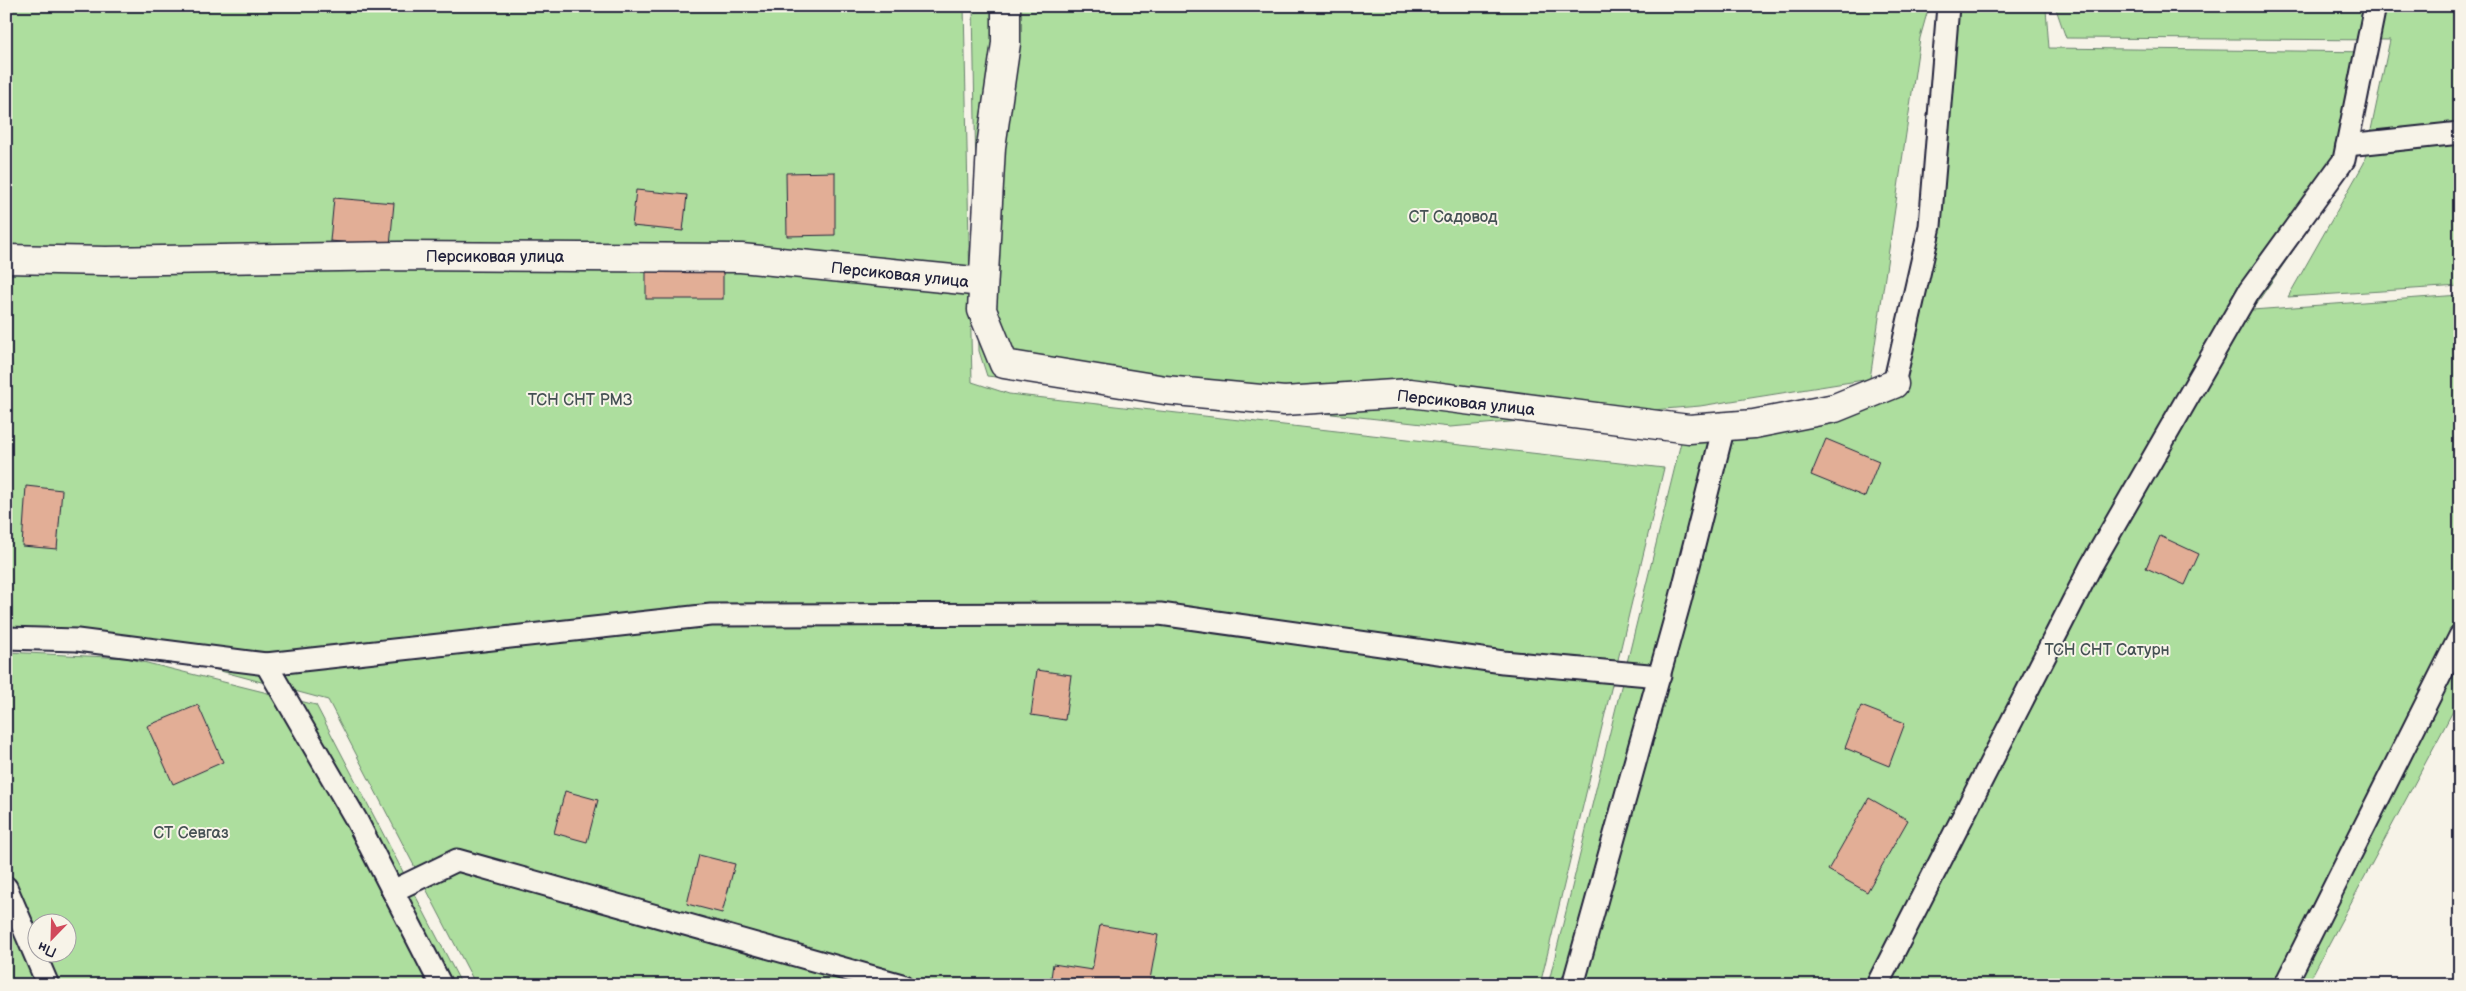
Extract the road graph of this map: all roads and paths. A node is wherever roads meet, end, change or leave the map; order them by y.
1 (1006, 6) edge
2 (1948, 6) edge
3 (2376, 6) edge
4 (2460, 133) edge
5 (2347, 145) junction
6 (6, 259) edge
7 (983, 282) junction
8 (1894, 384) joint
9 (1724, 426) junction
10 (2460, 636) edge
11 (6, 638) edge
12 (266, 664) junction
13 (1660, 676) junction
14 (6, 887) edge
15 (393, 891) junction
16 (48, 985) edge
17 (441, 985) edge
18 (902, 985) edge
19 (1573, 985) edge
20 (1876, 985) edge
21 (2285, 985) edge

1 - 7 street
2 - 8 lane
3 - 5 lane
4 - 5 lane
5 - 20 lane
6 - 7 street, Персиковая улица
7 - 9 street, Персиковая улица
8 - 9 street, Персиковая улица
9 - 13 lane
10 - 21 lane
11 - 12 lane
12 - 13 lane
12 - 15 lane
13 - 19 lane
14 - 16 lane
15 - 17 lane
15 - 18 lane

